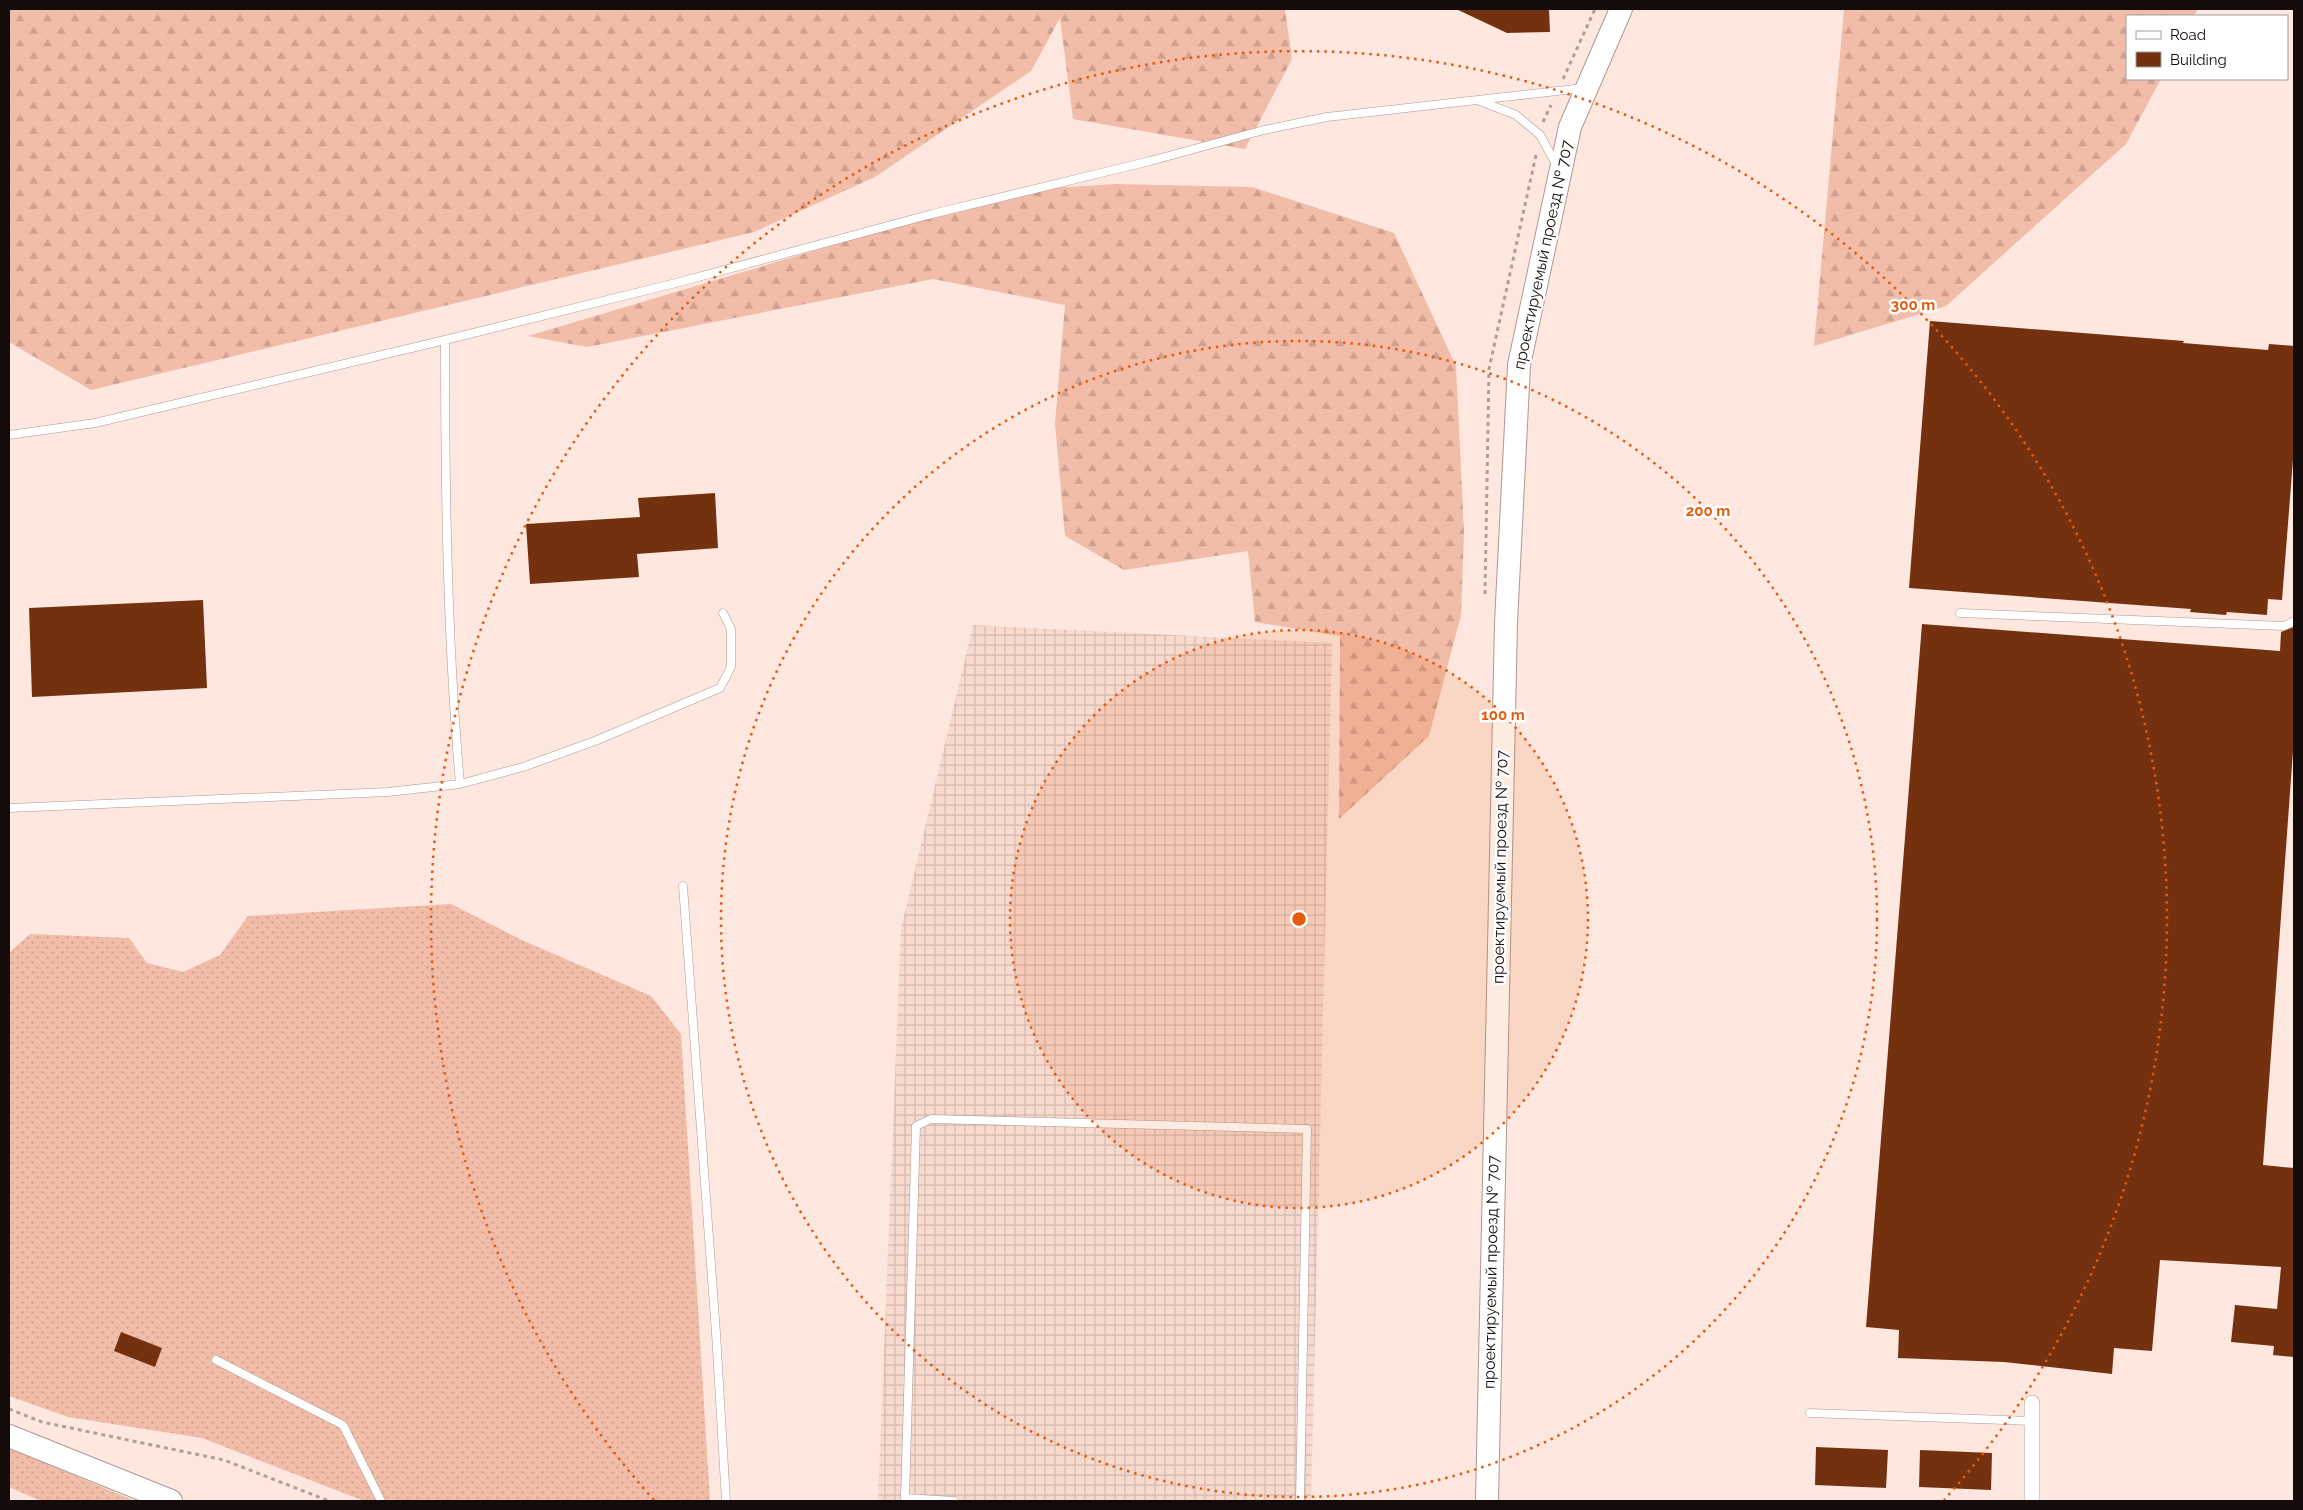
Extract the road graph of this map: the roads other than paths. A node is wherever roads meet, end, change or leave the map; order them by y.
1 (1621, 9) edge
2 (1587, 88) junction
3 (1478, 100) junction
4 (1560, 172) junction
5 (445, 340) junction
6 (9, 435) edge
7 (723, 613) dead end
8 (1960, 613) dead end
9 (2294, 621) edge
10 (460, 784) junction
11 (9, 808) edge
12 (683, 886) dead end
13 (216, 1360) dead end
14 (2032, 1403) dead end
15 (1810, 1413) dead end
16 (2032, 1421) junction
17 (9, 1436) edge
18 (171, 1501) edge
19 (381, 1501) edge
20 (726, 1501) edge
21 (954, 1501) edge
22 (1300, 1501) edge
23 (1487, 1501) edge
24 (2032, 1501) edge

1 - 2 street, проектируемый проезд № 707
2 - 3 lane
2 - 4 street, проектируемый проезд № 707
3 - 4 lane
3 - 5 lane
4 - 23 street, проектируемый проезд № 707
5 - 6 lane
5 - 10 lane
7 - 10 lane
8 - 9 lane
10 - 11 lane
12 - 20 lane
13 - 19 lane
14 - 16 street
15 - 16 lane
16 - 24 street
17 - 18 street
21 - 22 lane

